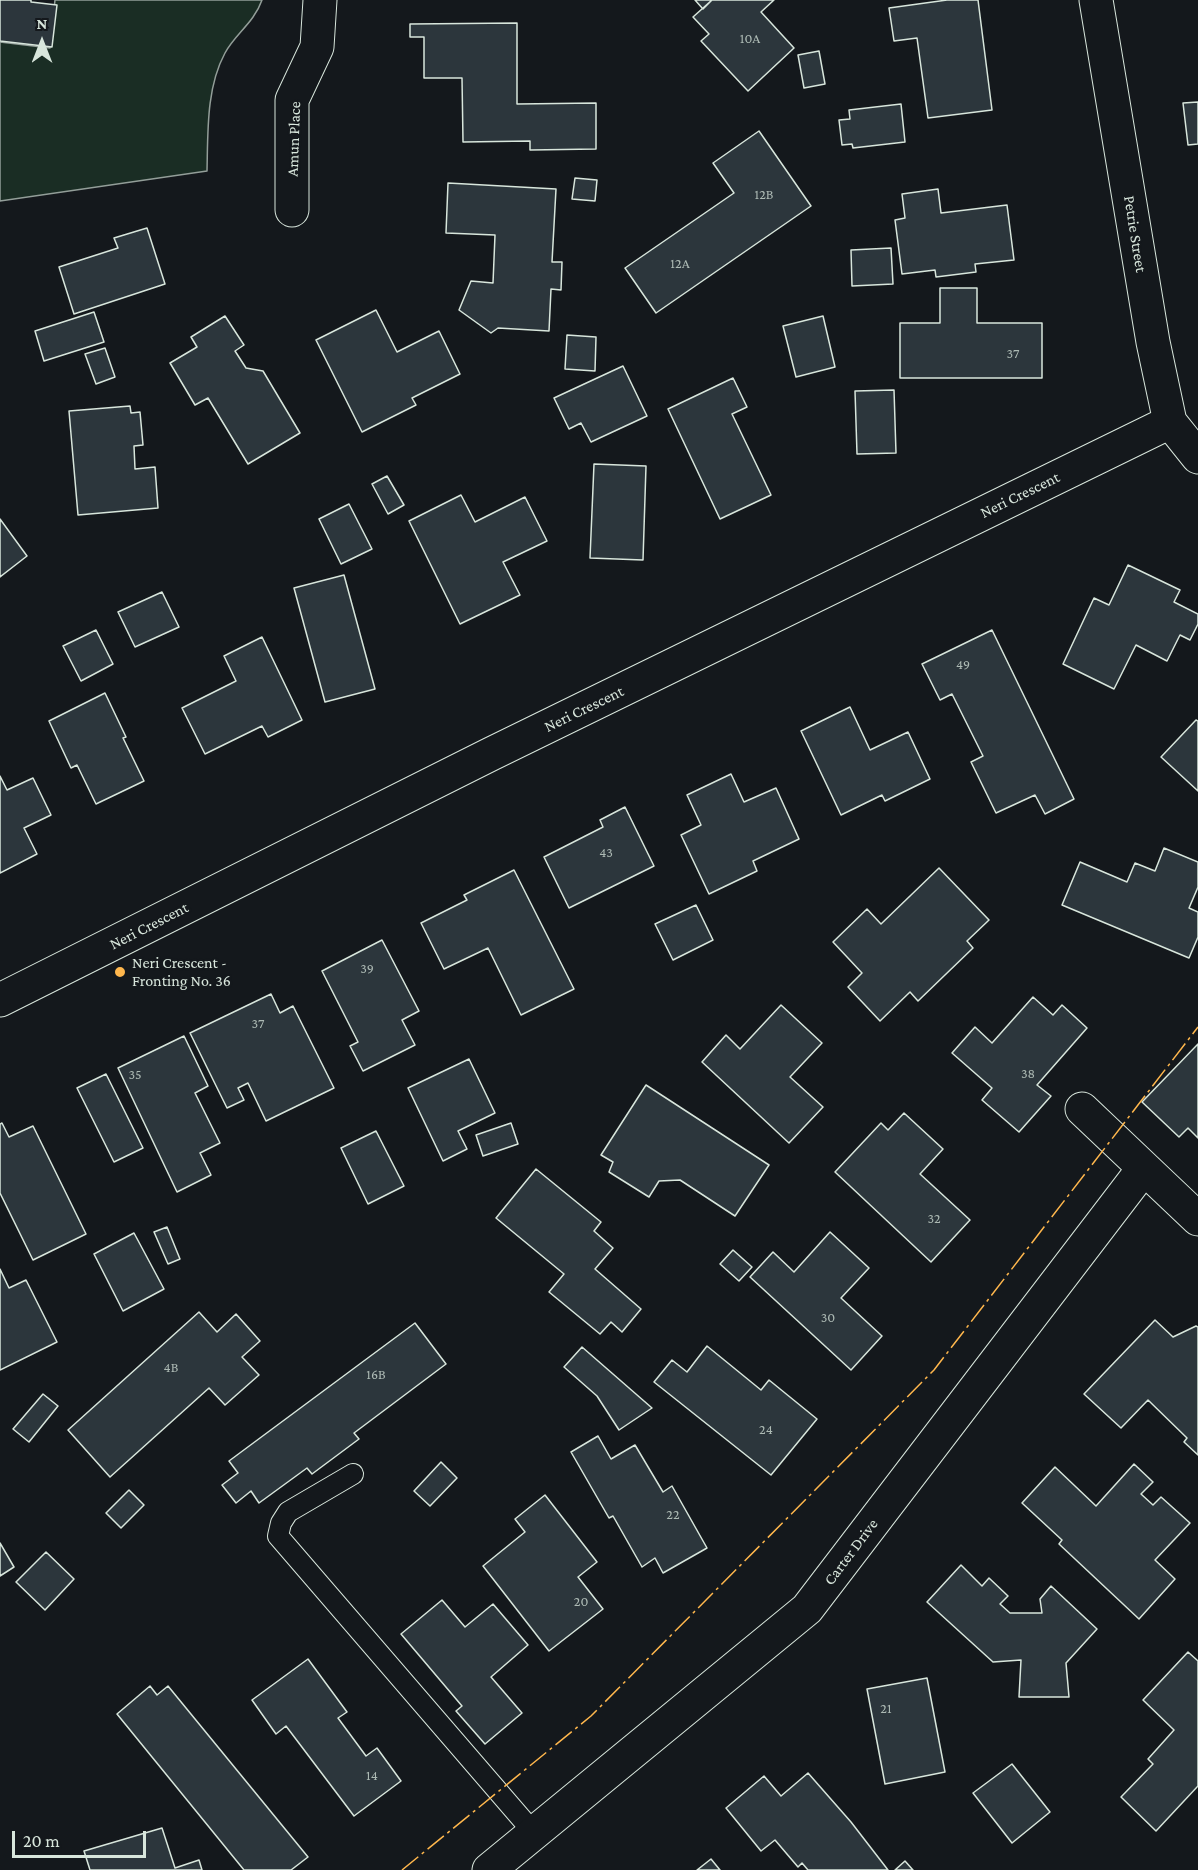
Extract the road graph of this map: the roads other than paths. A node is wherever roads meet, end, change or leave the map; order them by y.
1 (320, 0) edge
2 (1096, 0) edge
3 (292, 210) dead end
4 (1170, 422) junction
5 (1198, 457) edge
6 (0, 1000) edge
7 (1082, 1109) dead end
8 (1144, 1168) junction
9 (1198, 1219) edge
10 (353, 1474) dead end
11 (534, 1833) junction
12 (489, 1870) edge

1 - 3 street, Amun Place
2 - 4 street, Petrie Street
4 - 5 street, Petrie Street
4 - 6 street, Neri Crescent
7 - 8 street
8 - 9 street
8 - 11 street, Carter Drive
10 - 11 lane
11 - 12 street, Carter Drive

